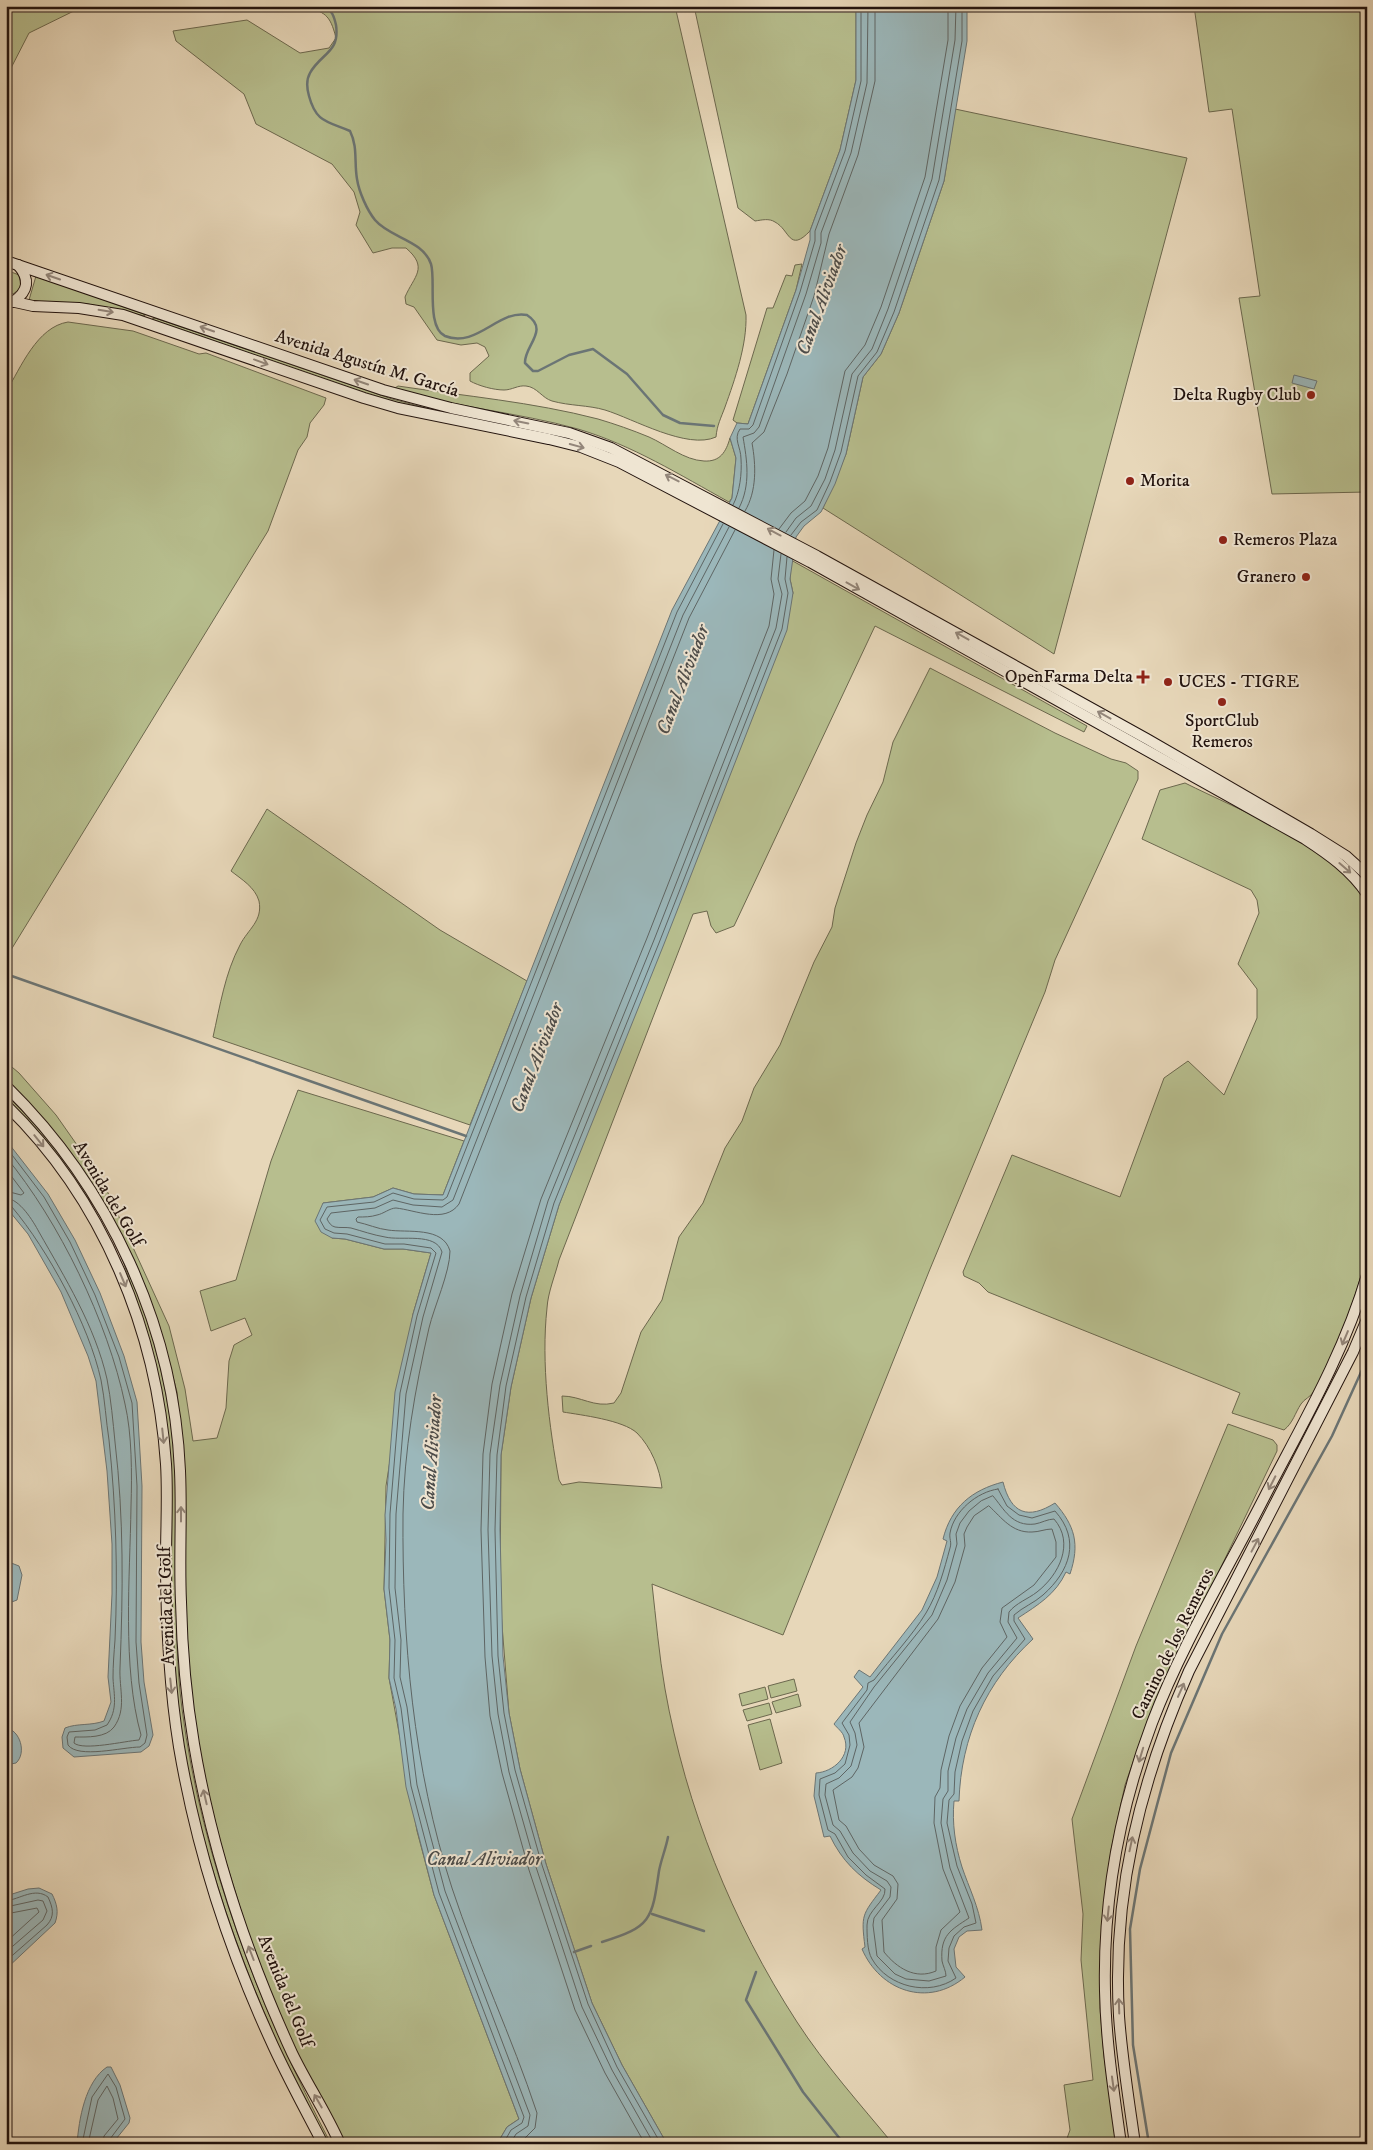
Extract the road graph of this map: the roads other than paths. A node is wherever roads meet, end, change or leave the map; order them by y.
1 (6, 261) edge
2 (18, 265) junction
3 (10, 301) edge
4 (713, 505) junction
5 (814, 559) junction
6 (1367, 875) edge
7 (1367, 894) edge
8 (6, 1086) edge
9 (6, 1105) edge
10 (1367, 1275) edge
11 (1367, 1319) edge
12 (323, 2144) edge
13 (340, 2144) edge
14 (1121, 2144) edge
15 (1135, 2144) edge

1 - 2 main road, Avenida Agustín M. García
2 - 3 main road
4 -> 2 main road, Avenida Agustín M. García
3 -> 4 main road, Avenida Agustín M. García
4 - 5 main road
6 -> 5 main road
5 -> 7 main road
13 -> 8 main road, Avenida del Golf
9 -> 12 main road, Avenida del Golf
10 -> 14 main road, Camino de los Remeros
15 -> 11 main road, Camino de los Remeros

